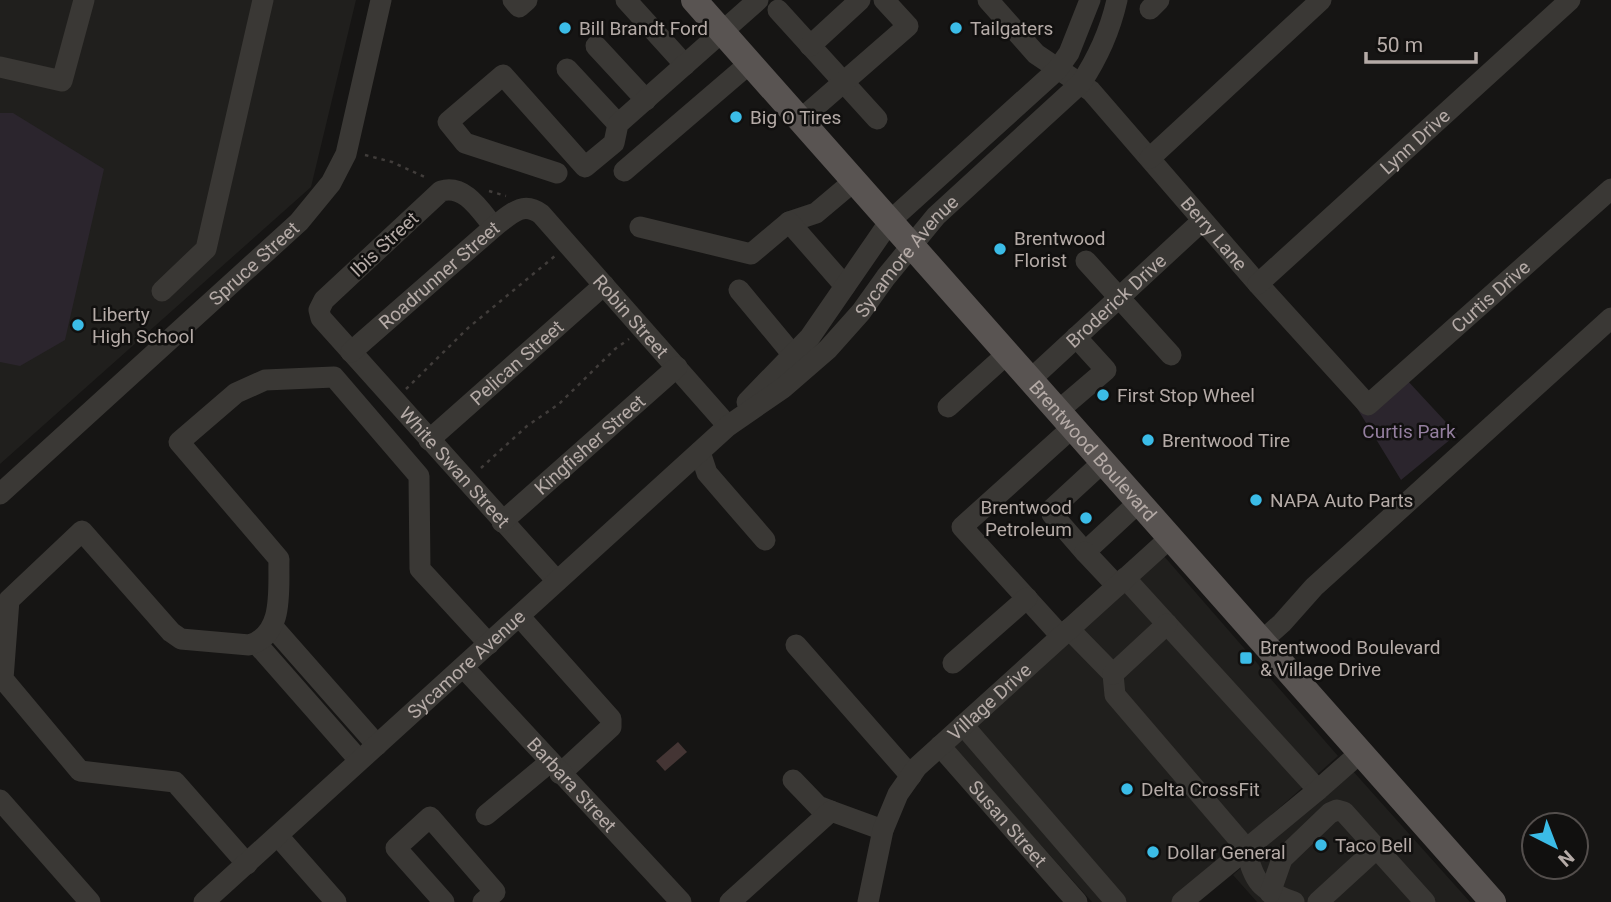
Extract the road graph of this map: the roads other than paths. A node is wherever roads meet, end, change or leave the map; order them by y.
1 (85, 0) edge
2 (263, 0) edge
3 (381, 0) edge
4 (513, 0) edge
5 (527, 0) edge
6 (626, 0) edge
7 (694, 0) edge
8 (758, 0) edge
9 (860, 0) edge
10 (884, 0) edge
11 (988, 0) edge
12 (1090, 0) edge
13 (1117, 0) edge
14 (1321, 0) edge
15 (1570, 0) edge
16 (778, 10) dead end
17 (722, 32) junction
18 (596, 46) dead end
19 (810, 46) junction
20 (750, 63) junction
21 (685, 65) junction
22 (0, 67) edge
23 (567, 69) dead end
24 (1057, 69) junction
25 (843, 82) junction
26 (1081, 83) junction
27 (646, 100) junction
28 (877, 119) dead end
29 (800, 120) junction
30 (618, 124) junction
31 (1150, 158) junction
32 (624, 171) dead end
33 (557, 173) dead end
34 (854, 181) junction
35 (1611, 189) edge
36 (533, 208) joint
37 (890, 221) junction
38 (1202, 221) junction
39 (789, 222) junction
40 (494, 227) junction
41 (640, 227) dead end
42 (911, 246) junction
43 (1086, 261) dead end
44 (1258, 284) junction
45 (604, 285) junction
46 (845, 286) junction
47 (739, 289) dead end
48 (162, 291) dead end
49 (1119, 297) junction
50 (1611, 318) edge
51 (1076, 337) junction
52 (351, 352) junction
53 (1007, 354) junction
54 (793, 355) junction
55 (1171, 355) dead end
56 (677, 367) junction
57 (1030, 380) junction
58 (1368, 405) joint
59 (948, 407) dead end
60 (1065, 419) junction
61 (728, 426) junction
62 (429, 440) junction
63 (699, 452) junction
64 (1103, 462) junction
65 (0, 494) edge
66 (1139, 502) junction
67 (502, 522) junction
68 (1171, 537) junction
69 (765, 540) dead end
70 (1085, 552) junction
71 (557, 581) junction
72 (1121, 582) junction
73 (1027, 598) junction
74 (520, 617) junction
75 (1167, 624) junction
76 (273, 627) junction
77 (1065, 633) junction
78 (1263, 640) junction
79 (256, 643) junction
80 (489, 644) junction
81 (796, 645) dead end
82 (953, 663) dead end
83 (464, 668) junction
84 (1113, 674) junction
85 (963, 725) junction
86 (377, 745) junction
87 (940, 746) junction
88 (1361, 752) junction
89 (359, 760) junction
90 (555, 768) junction
91 (911, 775) junction
92 (793, 780) dead end
93 (1318, 790) junction
94 (0, 800) edge
95 (831, 811) junction
96 (486, 815) dead end
97 (883, 830) junction
98 (278, 836) junction
99 (1371, 842) junction
100 (1246, 848) junction
101 (247, 864) junction
102 (1270, 893) junction
103 (432, 898) edge
104 (90, 902) edge
105 (204, 902) edge
106 (336, 902) edge
107 (483, 902) edge
108 (681, 902) edge
109 (730, 902) edge
110 (868, 902) edge
111 (1077, 902) edge
112 (1116, 902) edge
113 (1182, 902) edge
114 (1294, 902) edge
115 (1318, 902) edge
116 (1425, 902) edge
117 (1493, 902) edge

1 - 22 street
2 - 48 street
3 - 65 street, Spruce Street
4 - 5 street
6 - 21 street
7 - 17 main road, Brentwood Boulevard
8 - 17 street
9 - 19 street
10 - 25 street
11 - 24 street, Berry Lane
12 - 24 street, Sycamore Avenue
13 - 26 street, Sycamore Avenue
14 - 31 street
15 - 44 street, Lynn Drive
16 - 19 street
17 - 20 main road, Brentwood Boulevard
17 - 21 street
18 - 27 street
19 - 25 street
20 - 29 main road, Brentwood Boulevard
20 - 32 street
21 - 27 street
23 - 30 street
24 - 26 street, Berry Lane
24 - 37 street, Sycamore Avenue
25 - 28 street
25 - 29 street
26 - 31 street, Berry Lane
26 - 42 street, Sycamore Avenue
27 - 30 street
29 - 34 main road, Brentwood Boulevard
30 - 33 street
31 - 38 street, Berry Lane
34 - 37 main road, Brentwood Boulevard
34 - 39 street
35 - 58 street, Curtis Drive
36 - 40 street, Roadrunner Street
36 - 45 street, Robin Street
37 - 42 main road, Brentwood Boulevard
37 - 46 street, Sycamore Avenue
38 - 44 street, Berry Lane
38 - 49 street, Broderick Drive
39 - 41 street
39 - 46 street
40 - 52 street, Roadrunner Street
40 - 52 street, Ibis Street
42 - 53 main road, Brentwood Boulevard
42 - 61 street, Sycamore Avenue
43 - 49 street
44 - 58 street, Berry Lane
45 - 56 street, Robin Street
45 - 62 street, Pelican Street
46 - 54 street, Sycamore Avenue
47 - 54 street
49 - 51 street, Broderick Drive
49 - 55 street
50 - 78 street
51 - 57 street, Broderick Drive
51 - 60 street
52 - 62 street, White Swan Street
53 - 57 main road, Brentwood Boulevard
53 - 59 street
54 - 61 street, Sycamore Avenue
56 - 61 street, Robin Street
56 - 67 street, Kingfisher Street
57 - 60 main road, Brentwood Boulevard
60 - 64 main road, Brentwood Boulevard
60 - 73 street
61 - 63 street, Sycamore Avenue
62 - 67 street, White Swan Street
63 - 69 street
63 - 71 street, Sycamore Avenue
64 - 66 main road, Brentwood Boulevard
64 - 70 street
66 - 68 main road, Brentwood Boulevard
66 - 70 street
67 - 71 street, White Swan Street
68 - 72 street, Village Drive
68 - 78 main road, Brentwood Boulevard
70 - 72 street
71 - 74 street, Sycamore Avenue
72 - 75 street
72 - 77 street, Village Drive
73 - 77 street
73 - 82 street
74 - 80 street, Sycamore Avenue
74 - 90 street
75 - 84 street
75 - 93 street
76 - 79 street
76 - 80 street
76 - 86 street
77 - 84 street
77 - 85 street, Village Drive
78 - 88 main road, Brentwood Boulevard
79 - 89 street
79 - 101 street
80 - 83 street, Sycamore Avenue
81 - 91 street
83 - 86 street, Sycamore Avenue
83 - 90 street, Barbara Street
84 - 100 street
85 - 87 street, Village Drive
85 - 112 street
86 - 89 street, Sycamore Avenue
87 - 91 street, Village Drive
87 - 111 street, Susan Street
88 - 93 street
88 - 117 main road, Brentwood Boulevard
89 - 98 street, Sycamore Avenue
90 - 96 street
90 - 108 street, Barbara Street
91 - 97 street, Village Drive
92 - 95 street
93 - 100 street
94 - 104 street
95 - 97 street
95 - 109 street
97 - 110 street, Village Drive
98 - 101 street, Sycamore Avenue
98 - 106 street
99 - 102 street
99 - 115 street
99 - 116 street
100 - 102 street
100 - 113 street
101 - 105 street, Sycamore Avenue
102 - 114 street
103 - 107 street

